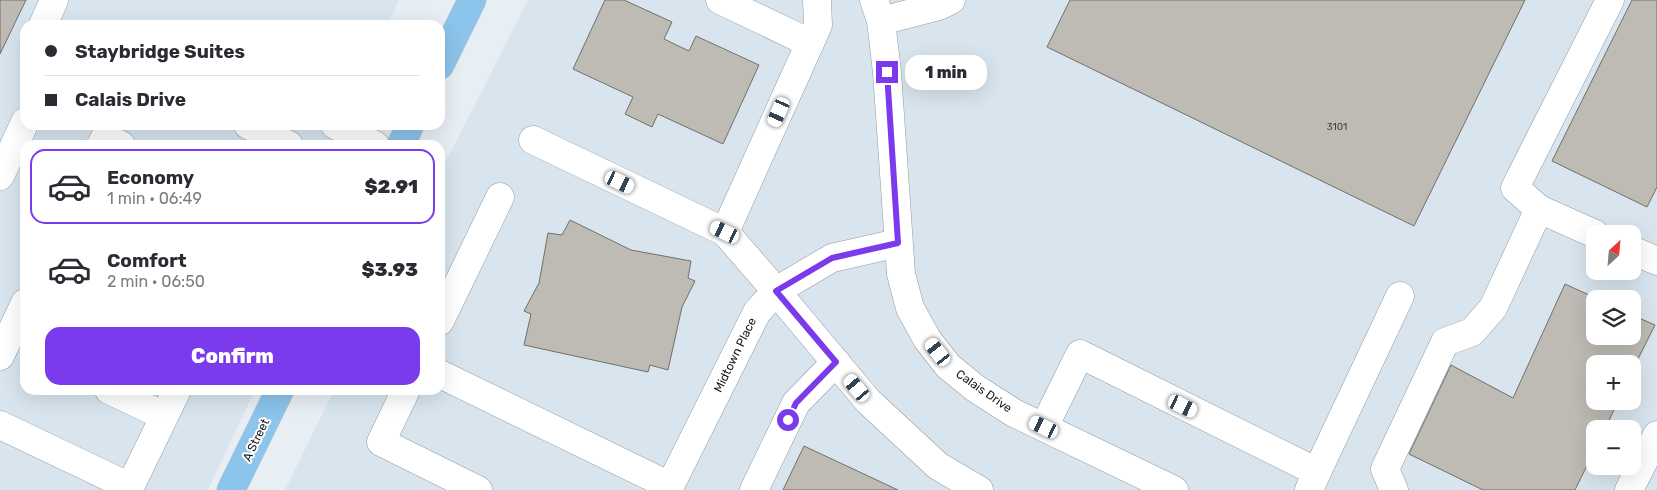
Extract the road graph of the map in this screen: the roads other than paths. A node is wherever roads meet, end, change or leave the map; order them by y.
1 (54, 0) edge
2 (472, 0) edge
3 (720, 0) edge
4 (817, 0) edge
5 (951, 0) edge
6 (1610, 0) edge
7 (878, 11) edge
8 (45, 20) edge
9 (810, 43) junction
10 (445, 54) edge
11 (21, 130) edge
12 (258, 130) edge
13 (345, 130) edge
14 (279, 140) edge
15 (365, 140) edge
16 (533, 140) dead end
17 (0, 176) edge
18 (500, 197) dead end
19 (1539, 209) junction
20 (1586, 230) edge
21 (725, 232) junction
22 (898, 243) junction
23 (1641, 254) edge
24 (1657, 261) edge
25 (776, 291) junction
26 (1400, 296) dead end
27 (445, 311) edge
28 (20, 319) edge
29 (11, 349) edge
30 (836, 362) junction
31 (445, 376) edge
32 (120, 395) edge
33 (174, 395) edge
34 (278, 395) edge
35 (404, 395) edge
36 (164, 416) junction
37 (0, 425) edge
38 (1044, 427) junction
39 (1657, 435) edge
40 (1313, 481) edge
41 (669, 488) edge
42 (231, 490) edge
43 (478, 490) edge
44 (754, 490) edge
45 (979, 490) edge
46 (1174, 490) edge
47 (1394, 490) edge
48 (1629, 490) edge

1 - 8 street
2 - 10 main road
3 - 9 street
4 - 9 street
5 - 7 street
6 - 19 street
7 - 22 street, Calais Drive
9 - 21 street
11 - 17 street
12 - 14 street
13 - 15 street
16 - 21 street
18 - 27 street
19 - 20 street
19 - 47 street
21 - 25 street
22 - 25 street, Midtown Place
22 - 38 street, Calais Drive
23 - 24 street
25 - 30 street
25 - 41 street, Midtown Place
26 - 40 street
28 - 29 street
30 - 44 street
30 - 45 street
31 - 41 street
32 - 36 street
33 - 36 street
34 - 42 main road, A Street
35 - 43 street
36 - 37 street
38 - 40 street
38 - 46 street, Calais Drive
39 - 48 street

